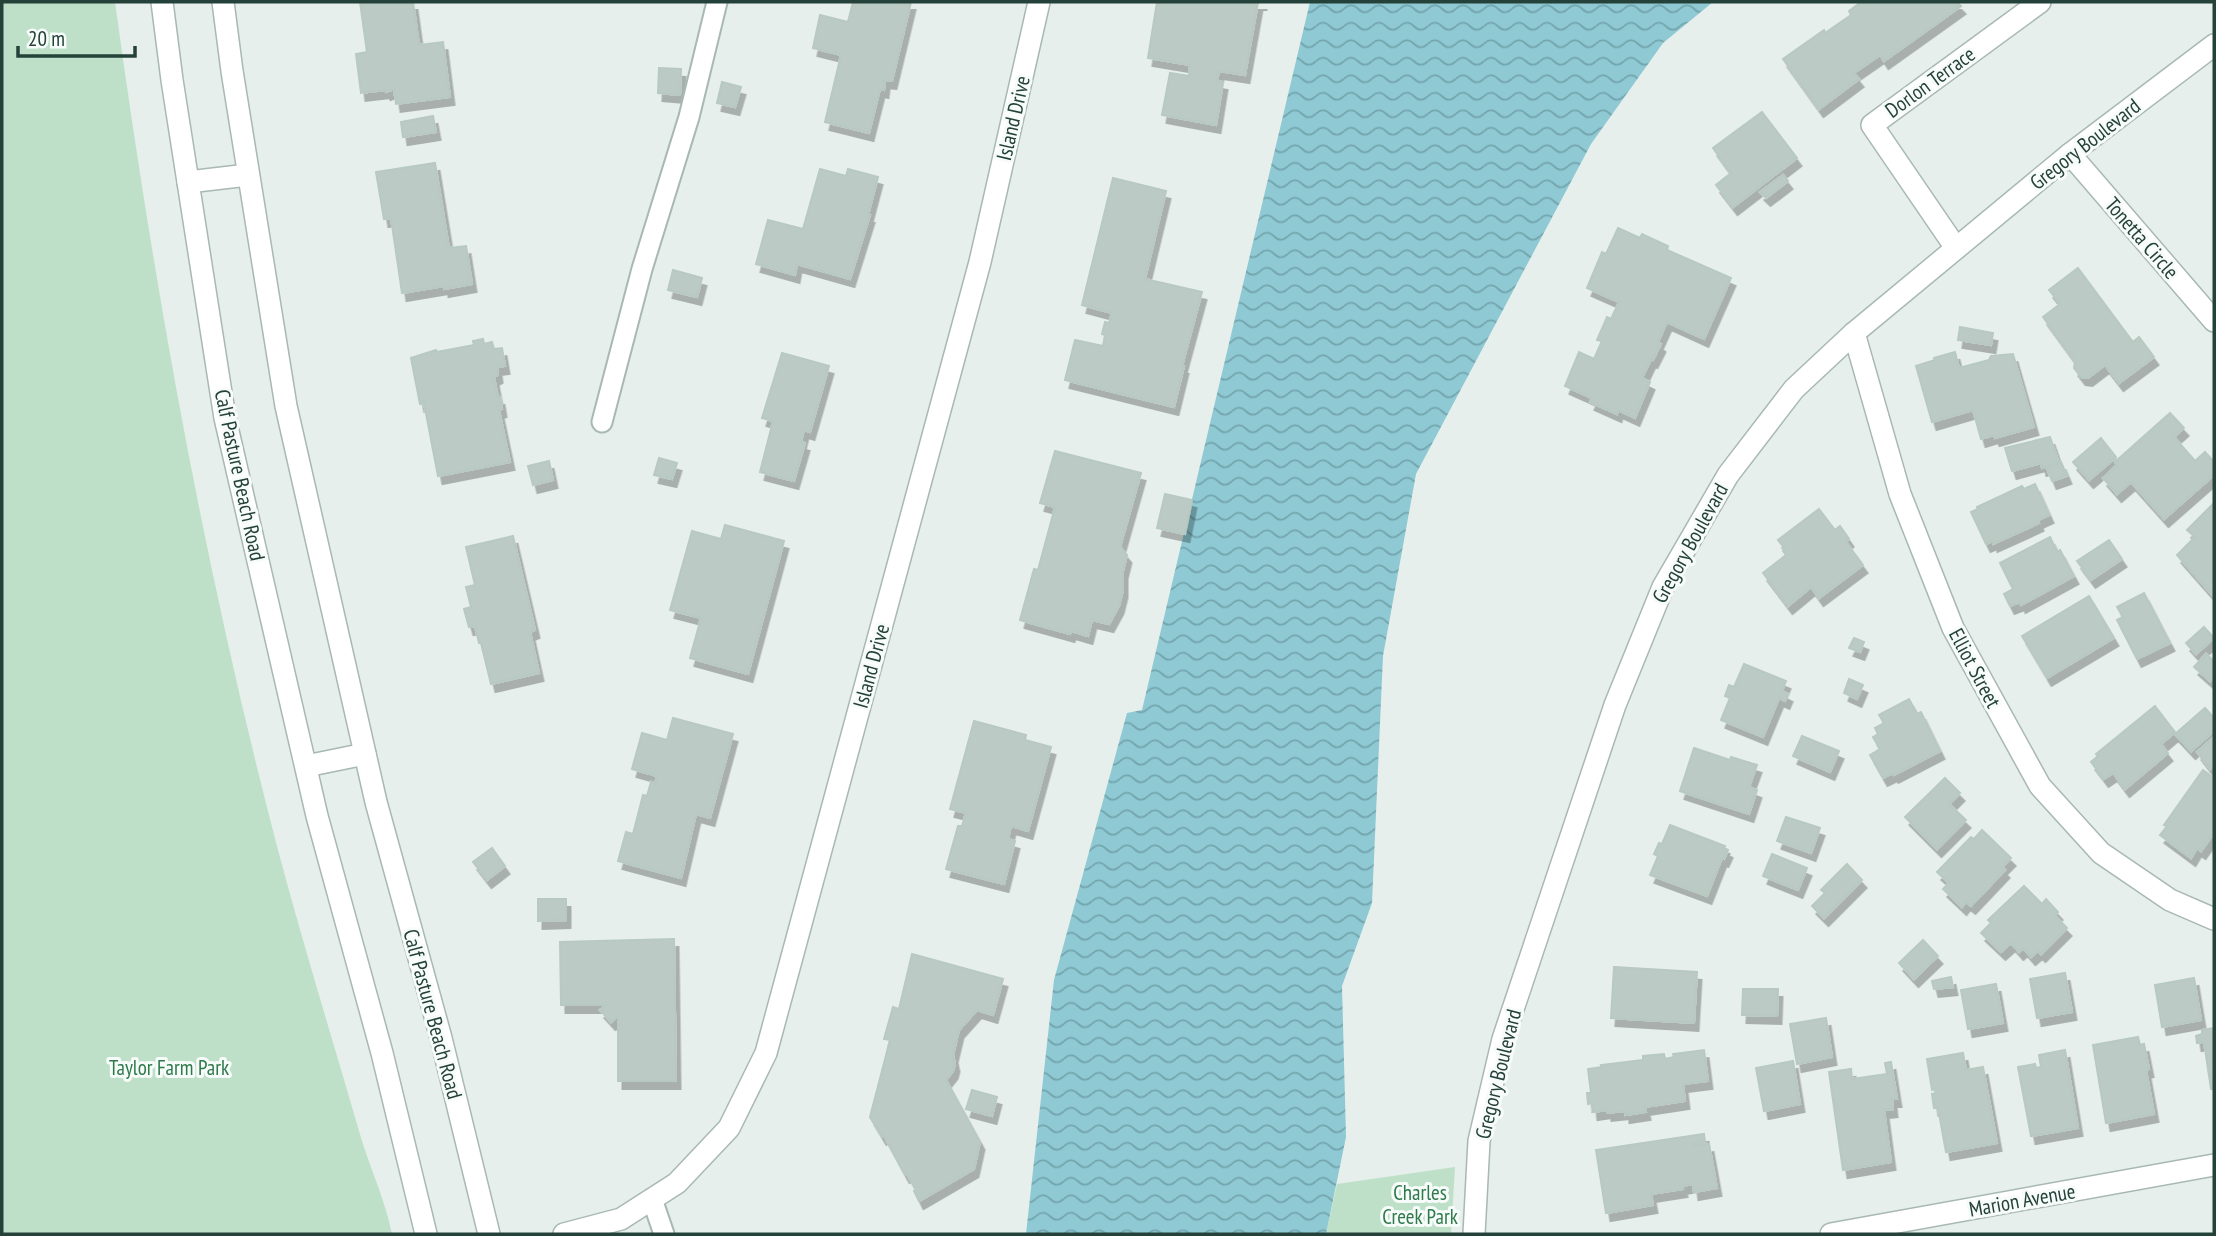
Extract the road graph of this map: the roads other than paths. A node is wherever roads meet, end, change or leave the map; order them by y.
1 (162, 2) edge
2 (223, 2) edge
3 (717, 2) edge
4 (1039, 2) edge
5 (2040, 2) edge
6 (2214, 45) edge
7 (2070, 154) junction
8 (248, 175) junction
9 (188, 182) junction
10 (1956, 248) junction
11 (2214, 321) edge
12 (1854, 333) junction
13 (602, 422) dead end
14 (366, 754) junction
15 (306, 766) junction
16 (2214, 919) edge
17 (2214, 1166) edge
18 (652, 1199) junction
19 (426, 1234) edge
20 (489, 1234) edge
21 (564, 1234) edge
22 (664, 1234) edge
23 (1474, 1234) edge
24 (1830, 1234) edge

1 - 9 street, Calf Pasture Beach Road
2 - 8 street, Calf Pasture Beach Road
3 - 13 lane
4 - 18 street, Island Drive
5 - 10 street, Dorlon Terrace
6 - 7 street, Gregory Boulevard
7 - 10 street, Gregory Boulevard
7 - 11 street, Tonetta Circle
8 - 9 street
8 - 14 street, Calf Pasture Beach Road
9 - 15 street, Calf Pasture Beach Road
10 - 12 street, Gregory Boulevard
12 - 16 street, Elliot Street
12 - 23 street, Gregory Boulevard
14 - 15 street
14 - 20 street, Calf Pasture Beach Road
15 - 19 street, Calf Pasture Beach Road
17 - 24 street, Marion Avenue
18 - 21 street, Island Drive
18 - 22 lane

